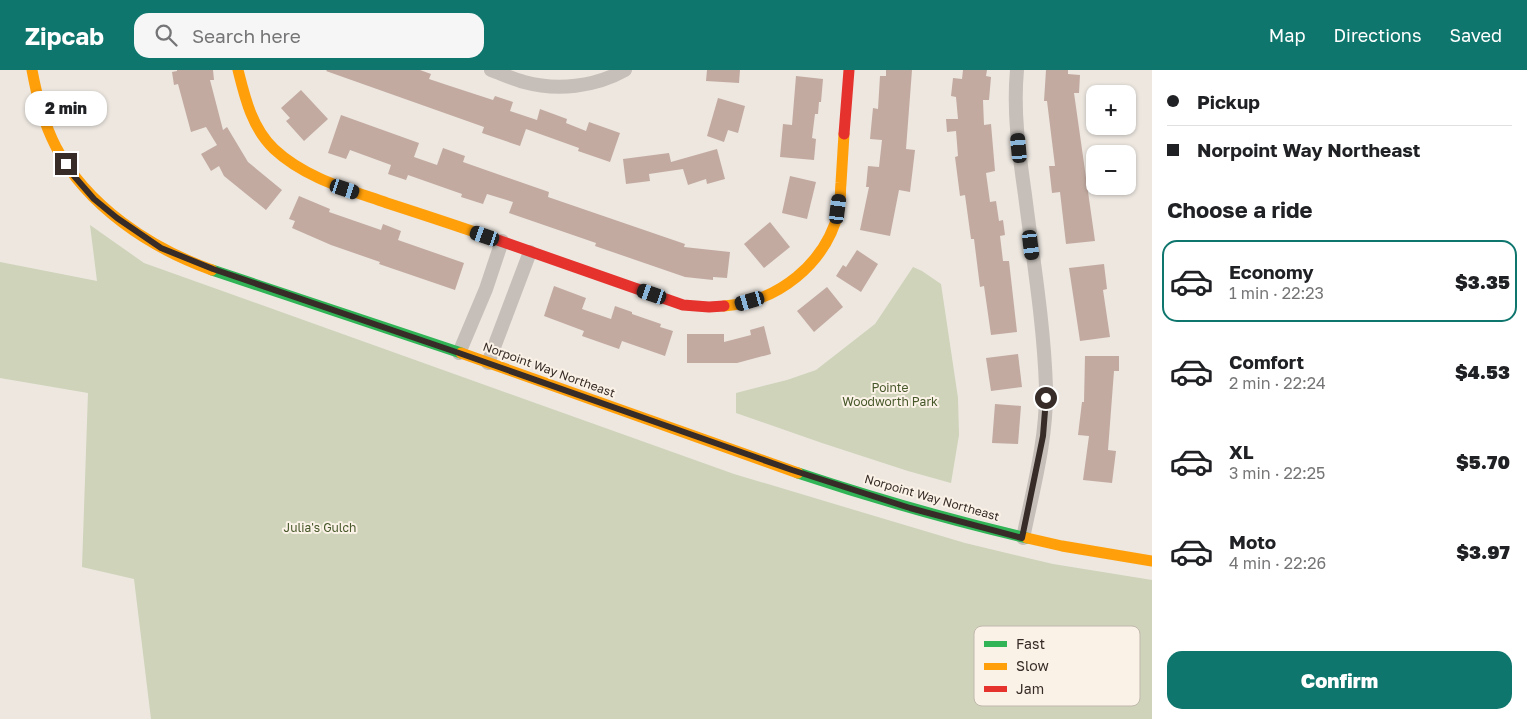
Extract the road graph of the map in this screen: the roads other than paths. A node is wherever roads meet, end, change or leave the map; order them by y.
1 (32, 70) edge
2 (238, 70) edge
3 (491, 70) edge
4 (626, 70) edge
5 (849, 70) edge
6 (1017, 70) edge
7 (502, 241) junction
8 (530, 252) junction
9 (459, 353) junction
10 (488, 363) junction
11 (1022, 538) junction
12 (1152, 561) edge

1 - 9 main road, Norpoint Way Northeast
2 - 7 main road
3 - 4 street
5 - 8 main road
6 - 11 street
7 - 8 main road
7 - 9 street
8 - 10 street
9 - 10 main road, Norpoint Way Northeast
10 - 11 main road, Norpoint Way Northeast
11 - 12 main road, Norpoint Way Northeast

